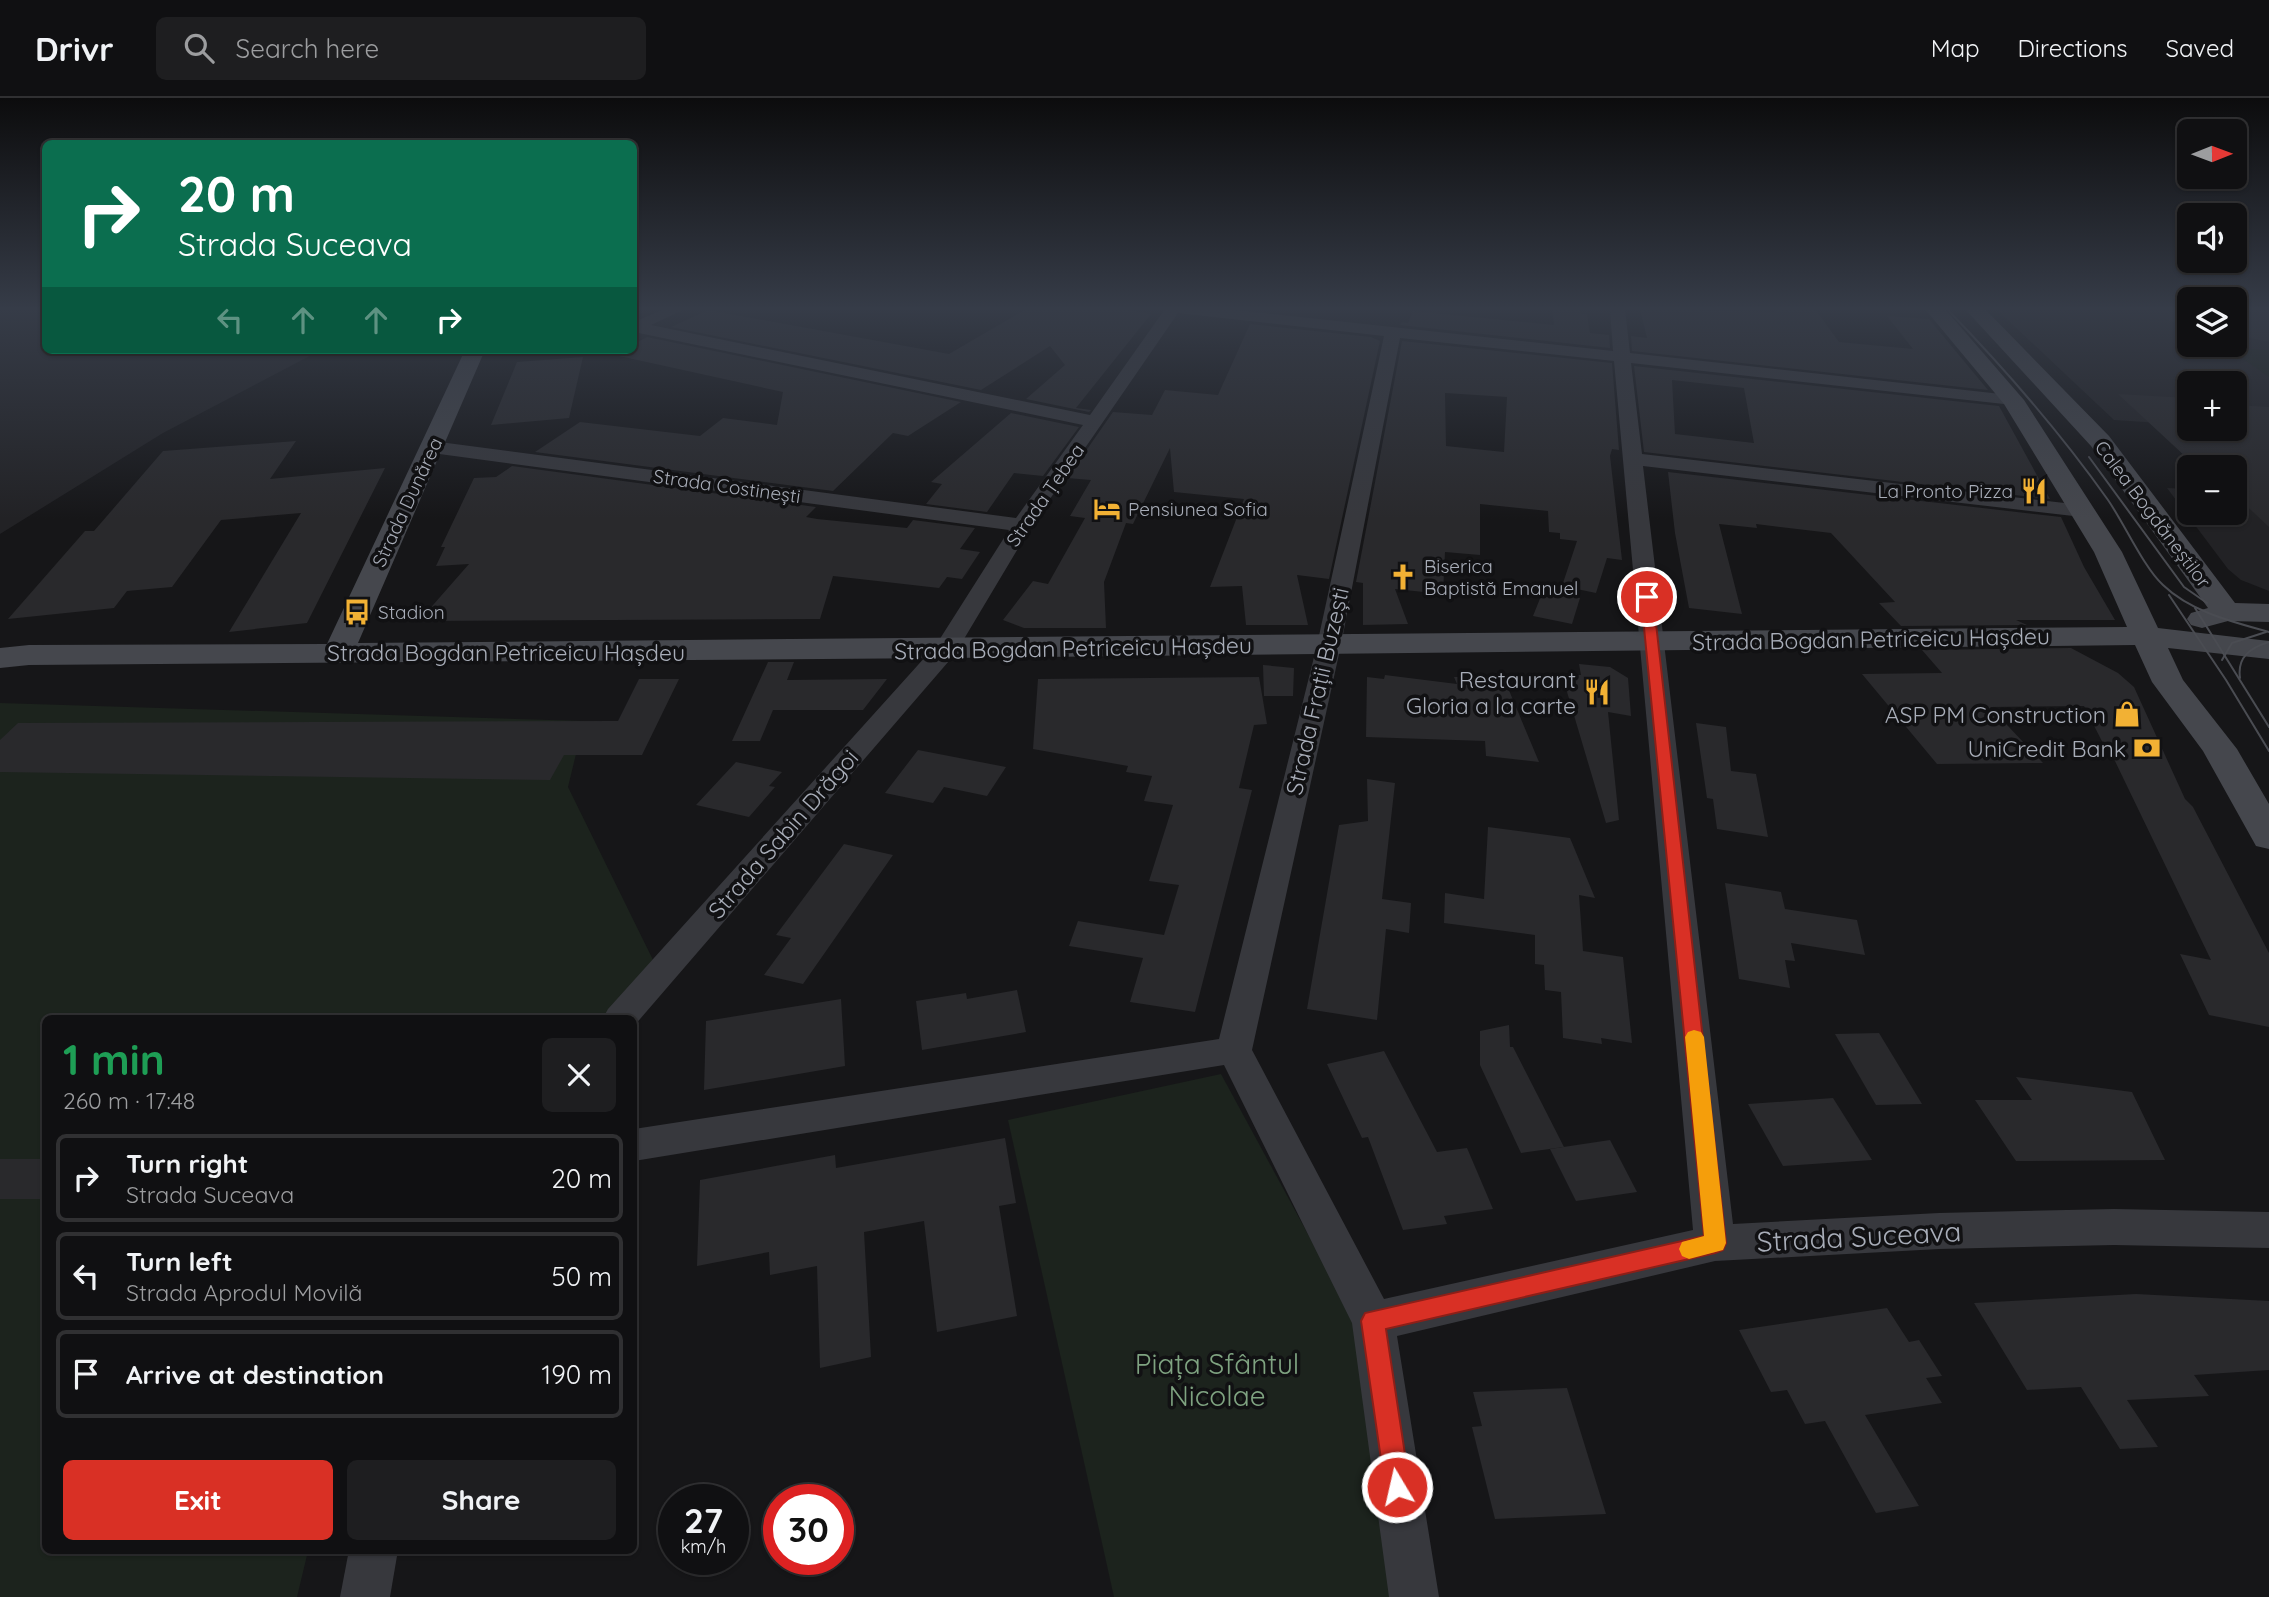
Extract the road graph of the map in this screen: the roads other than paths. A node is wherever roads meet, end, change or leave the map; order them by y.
1 (462, 379) edge
2 (887, 379) edge
3 (1125, 379) edge
4 (1383, 379) edge
5 (1625, 379) edge
6 (1822, 379) edge
7 (1995, 379) edge
8 (2040, 379) edge
9 (2013, 400) junction
10 (1096, 422) junction
11 (432, 447) junction
12 (1635, 459) junction
13 (2082, 511) junction
14 (1022, 526) junction
15 (2225, 612) junction
16 (2269, 613) edge
17 (2147, 635) junction
18 (1653, 641) junction
19 (2200, 642) junction
20 (1329, 645) junction
21 (946, 649) junction
22 (2269, 650) edge
23 (338, 654) junction
24 (0, 657) edge
25 (2219, 749) junction
26 (2269, 837) edge
27 (623, 1015) edge
28 (1234, 1050) junction
29 (637, 1145) edge
30 (2269, 1230) edge
31 (1715, 1243) junction
32 (1373, 1321) junction
33 (372, 1554) edge
34 (365, 1597) edge
35 (1414, 1597) edge

1 - 11 street, Strada Dunărea
2 - 10 street
3 - 10 street, Strada Țebea
4 - 20 street, Strada Frații Buzești
5 - 12 street
6 - 9 street
7 - 9 street
8 - 15 street, Calea Bogdăneștilor
9 - 13 street
10 - 14 street, Strada Țebea
11 - 14 street, Strada Costinești
11 - 23 street, Strada Dunărea
12 - 13 street
12 - 18 street
13 - 17 street
14 - 21 street, Strada Țebea
15 - 16 street
15 - 17 street
15 - 19 street, Calea Bogdăneștilor
17 - 18 street, Strada Bogdan Petriceicu Hașdeu
17 - 19 street
17 - 25 street
18 - 20 street, Strada Bogdan Petriceicu Hașdeu
18 - 31 street
19 - 22 street
19 - 25 street
20 - 21 street, Strada Bogdan Petriceicu Hașdeu
20 - 28 street, Strada Frații Buzești
21 - 23 street, Strada Bogdan Petriceicu Hașdeu
21 - 27 street, Strada Sabin Drăgoi
23 - 24 street, Strada Bogdan Petriceicu Hașdeu
25 - 26 street
28 - 29 street
28 - 32 street
30 - 31 street, Strada Suceava
31 - 32 street, Strada Suceava
32 - 35 street
33 - 34 street

